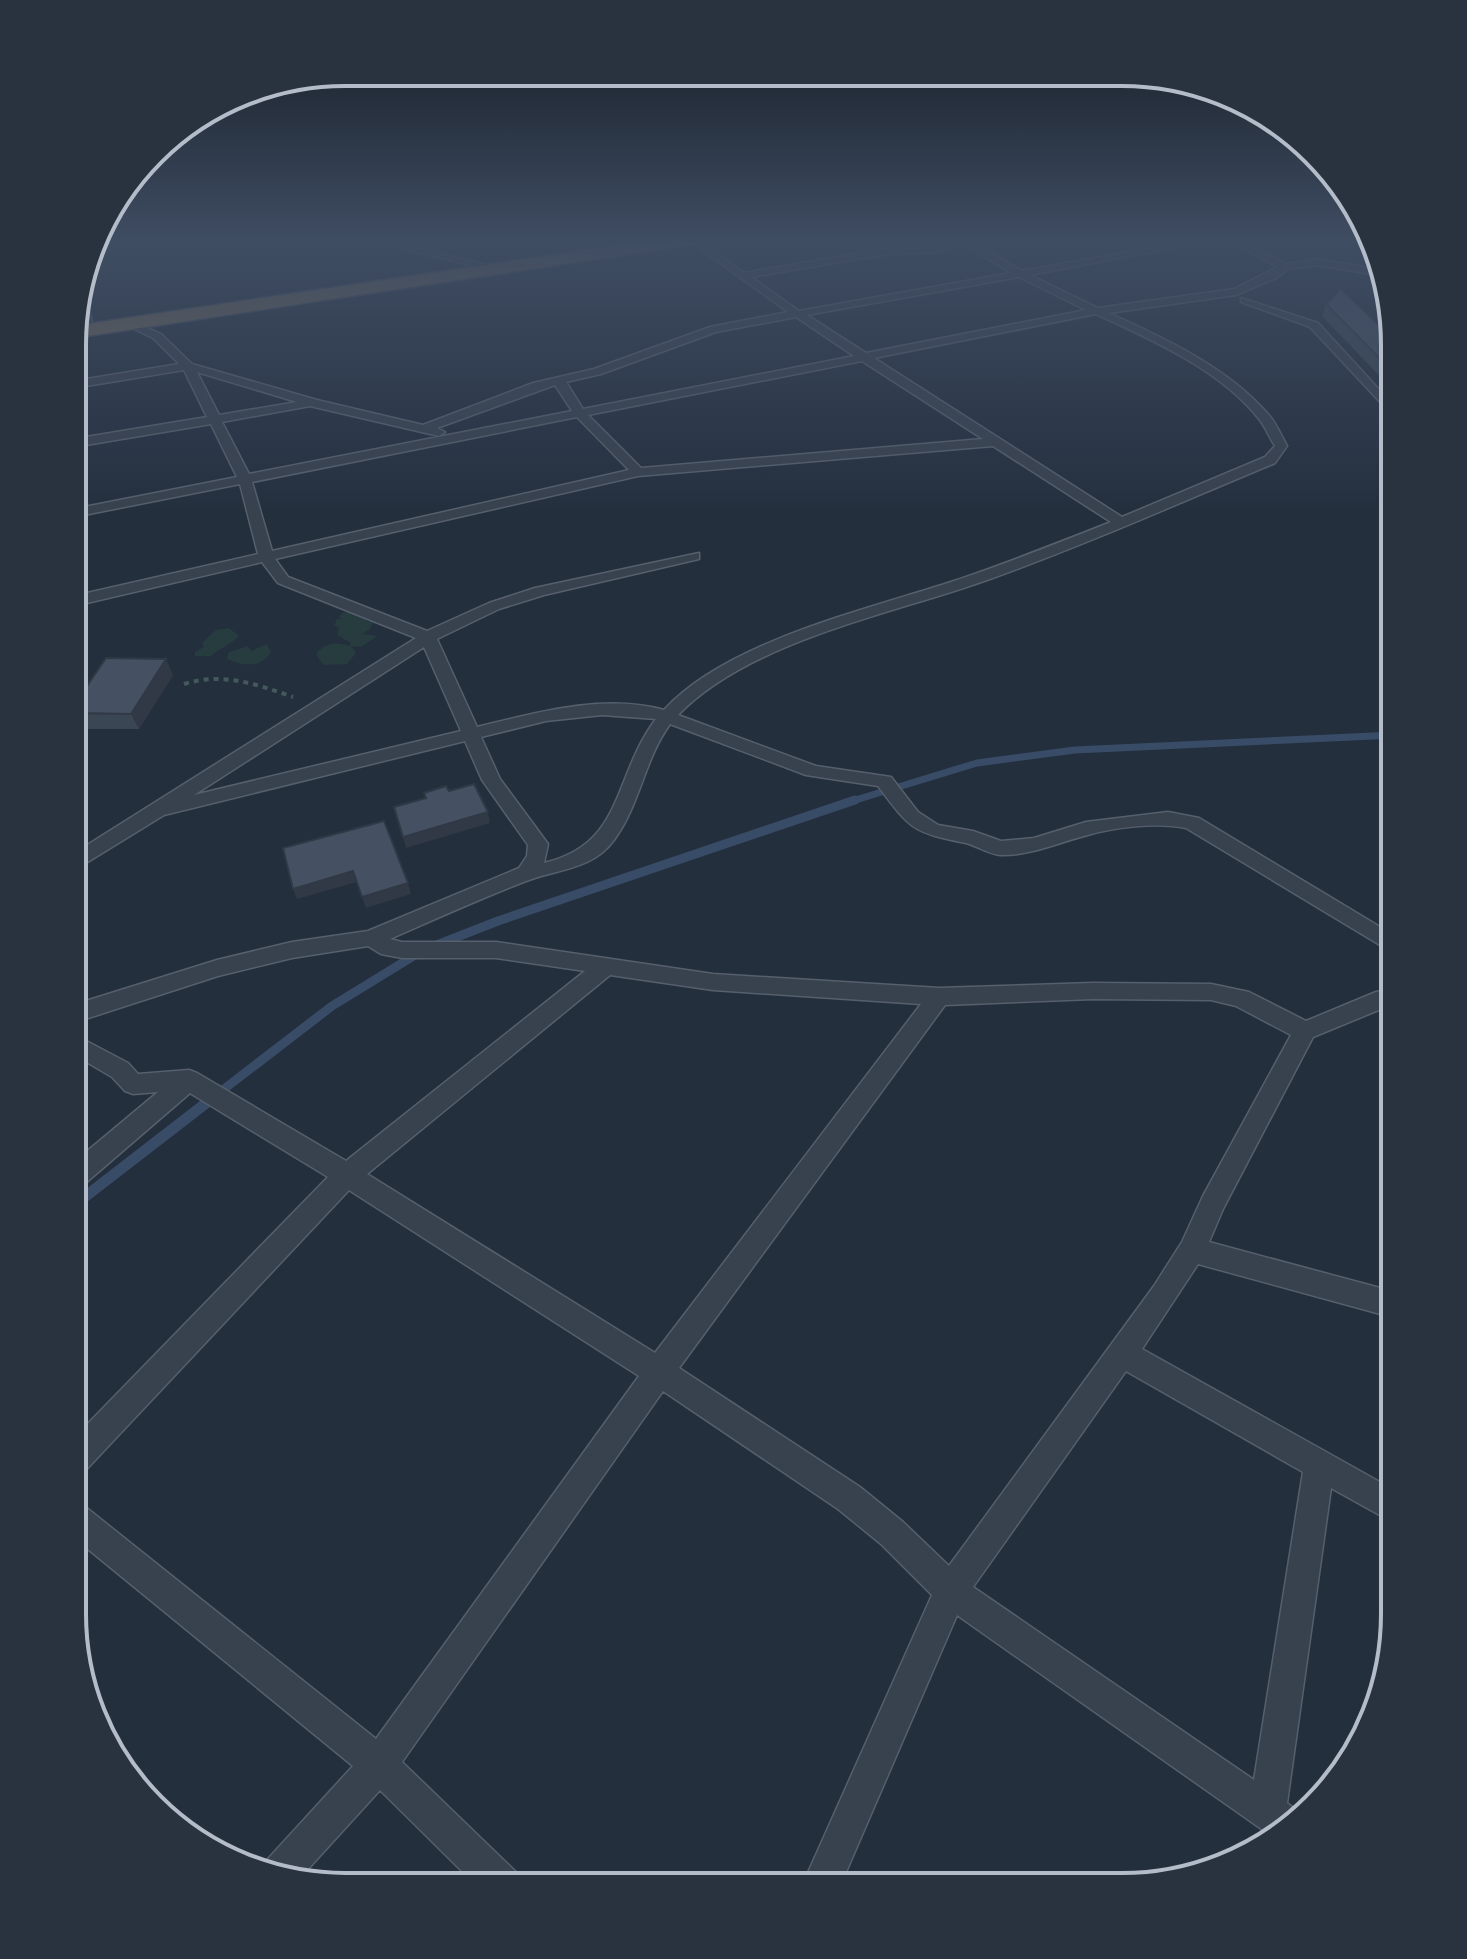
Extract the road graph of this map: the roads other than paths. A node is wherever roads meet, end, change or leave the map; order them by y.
1 (145, 330) edge
2 (710, 330) edge
3 (824, 330) edge
4 (996, 330) edge
5 (1133, 330) edge
6 (1319, 330) edge
7 (864, 356) junction
8 (188, 366) junction
9 (559, 381) junction
10 (86, 383) edge
11 (1381, 399) edge
12 (314, 403) junction
13 (579, 413) junction
14 (216, 418) junction
15 (426, 428) junction
16 (455, 437) junction
17 (86, 441) edge
18 (992, 442) junction
19 (638, 472) junction
20 (245, 479) junction
21 (86, 511) edge
22 (1122, 523) junction
23 (266, 556) junction
24 (694, 556) dead end
25 (123, 590) junction
26 (86, 598) edge
27 (86, 609) edge
28 (428, 637) junction
29 (668, 716) junction
30 (473, 736) junction
31 (158, 810) junction
32 (86, 856) edge
33 (526, 873) junction
34 (1381, 937) edge
35 (371, 938) junction
36 (608, 965) junction
37 (939, 997) junction
38 (1380, 999) edge
39 (86, 1010) edge
40 (1305, 1031) junction
41 (86, 1050) edge
42 (189, 1080) junction
43 (86, 1167) edge
44 (347, 1175) junction
45 (1192, 1250) junction
46 (1380, 1301) edge
47 (1122, 1353) junction
48 (659, 1372) junction
49 (86, 1447) edge
50 (1319, 1467) junction
51 (1380, 1500) edge
52 (86, 1527) edge
53 (951, 1591) junction
54 (379, 1764) junction
55 (1275, 1818) edge
56 (287, 1866) edge
57 (491, 1873) edge
58 (827, 1873) edge

1 - 8 street
2 - 9 street
3 - 7 street
4 - 7 street
5 - 22 street
6 - 11 street
7 - 13 street
7 - 18 street
8 - 10 street
8 - 12 street
8 - 14 street
9 - 13 street
9 - 15 street
12 - 14 street
12 - 15 street
13 - 16 street
13 - 19 street
14 - 17 street
14 - 20 street
15 - 16 street
16 - 20 street
18 - 19 street
18 - 22 street
19 - 23 street
20 - 21 street
20 - 23 street
22 - 29 street
23 - 25 street
23 - 28 street
24 - 28 street
25 - 26 street
25 - 27 street
28 - 30 street
28 - 31 street
29 - 30 street
29 - 33 street
29 - 34 street
30 - 31 street
30 - 33 street
31 - 32 street
33 - 35 street
35 - 36 street
35 - 39 street
36 - 37 street
36 - 44 street
37 - 40 street
37 - 48 street
38 - 40 street
40 - 45 street
41 - 42 street
42 - 43 street
42 - 44 street
44 - 48 street
44 - 49 street
45 - 46 street
45 - 47 street
47 - 50 street
47 - 53 street
48 - 53 street
48 - 54 street
50 - 51 street
50 - 55 street
52 - 54 street
53 - 55 street
53 - 58 street
54 - 56 street
54 - 57 street

